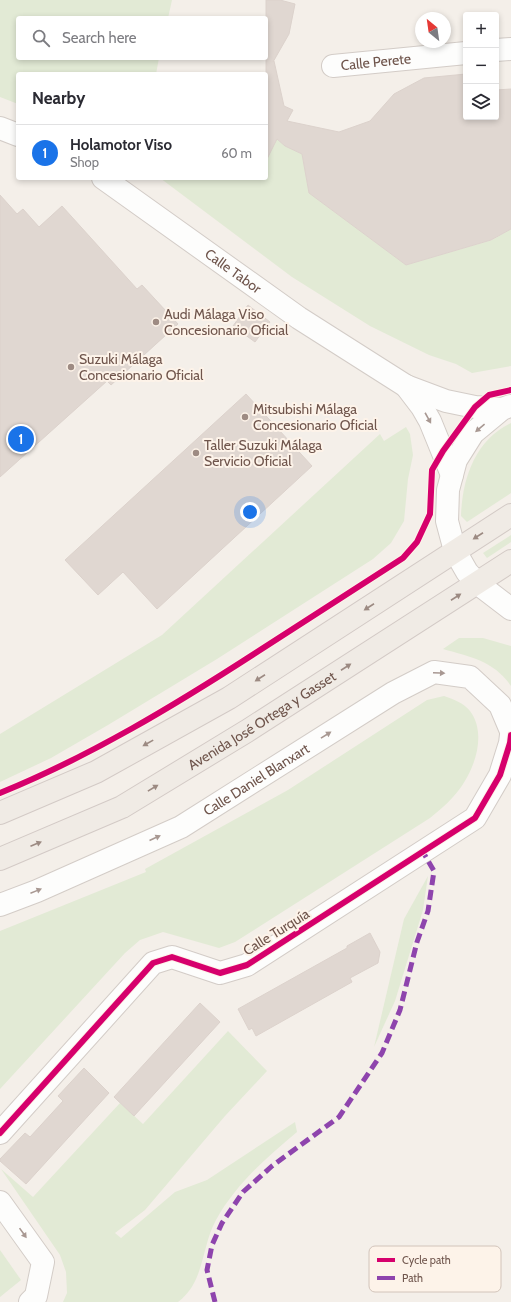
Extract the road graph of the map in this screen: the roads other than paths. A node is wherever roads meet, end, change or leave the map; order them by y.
1 (511, 49) edge
2 (499, 50) edge
3 (463, 53) edge
4 (333, 66) dead end
5 (0, 128) edge
6 (16, 134) edge
7 (106, 180) edge
8 (406, 386) junction
9 (506, 407) edge
10 (452, 475) junction
11 (511, 515) edge
12 (455, 551) junction
13 (511, 561) edge
14 (477, 583) junction
15 (511, 608) edge
16 (511, 731) edge
17 (511, 735) edge
18 (0, 813) edge
19 (0, 859) edge
20 (0, 905) edge
21 (0, 1132) edge
22 (0, 1202) edge
23 (30, 1302) edge

1 - 2 street
3 - 4 street, Calle Perete
5 - 6 street
7 - 8 street, Calle Tabor
8 - 9 street, Calle Tabor
8 -> 10 street, Calle Tabor
9 -> 10 street
10 - 12 street
11 -> 12 main road
12 - 14 street
12 -> 18 main road
13 - 14 main road, Avenida José Ortega y Gasset
14 - 15 street
19 -> 14 main road, Avenida José Ortega y Gasset
20 -> 16 street, Calle Daniel Blanxart
17 - 21 street, Calle Turquía
22 -> 23 street

